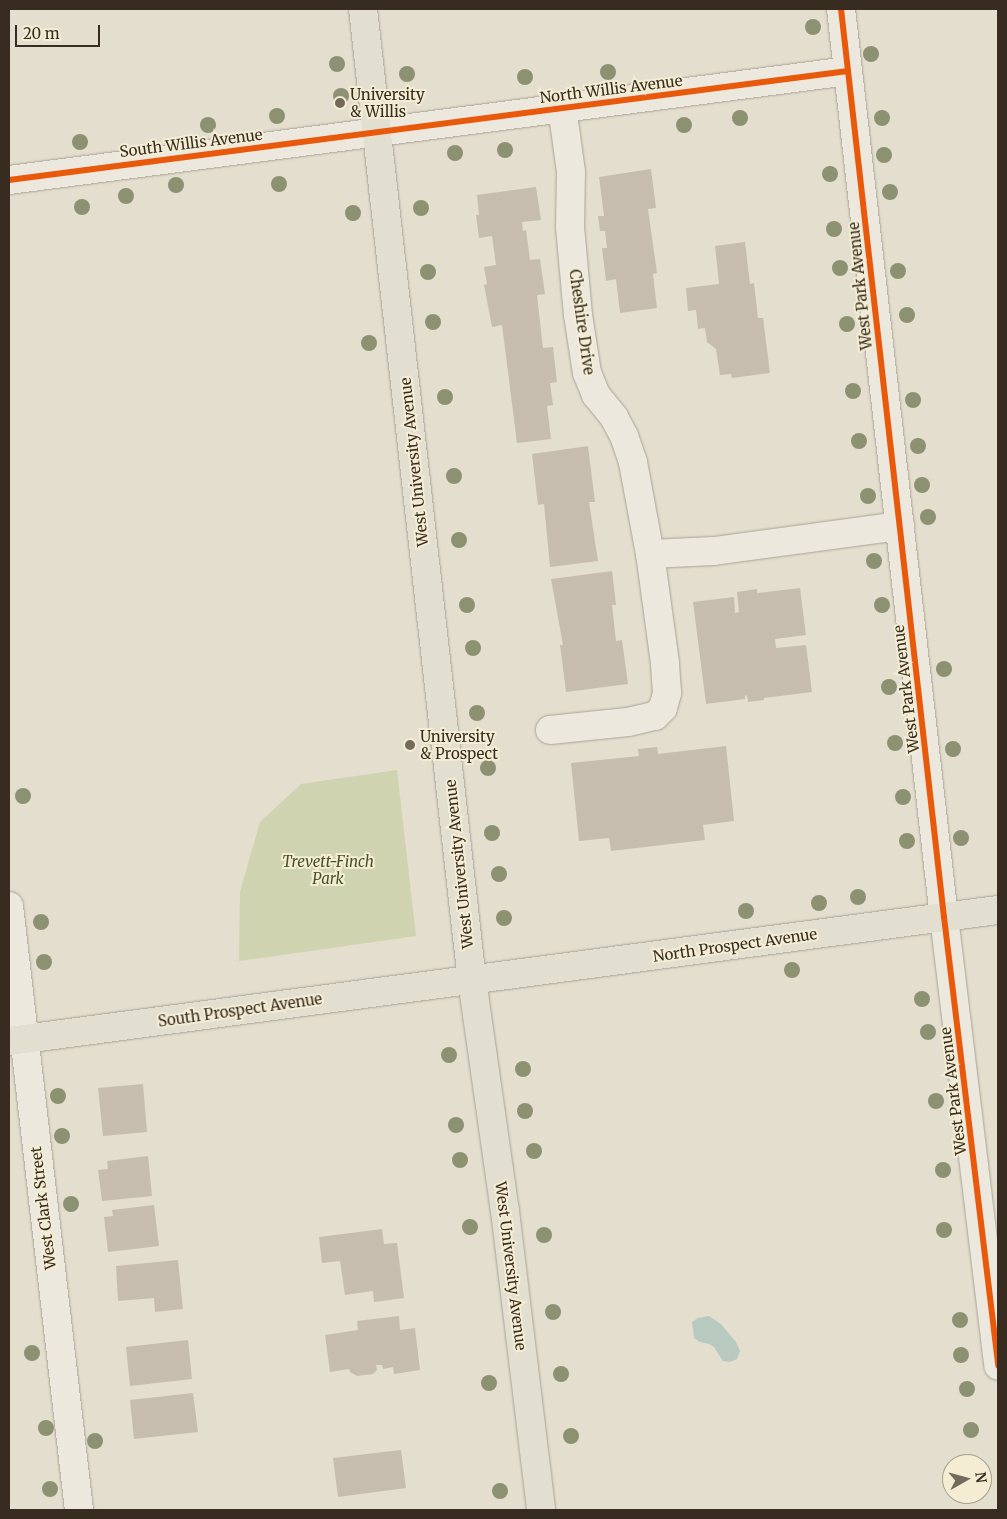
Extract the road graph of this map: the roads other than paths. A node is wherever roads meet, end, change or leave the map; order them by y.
1 (363, 9) edge
2 (841, 9) edge
3 (848, 70) junction
4 (562, 108) junction
5 (377, 132) junction
6 (9, 180) edge
7 (900, 526) junction
8 (650, 554) junction
9 (550, 730) dead end
10 (9, 906) edge
11 (998, 910) edge
12 (944, 917) junction
13 (472, 980) junction
14 (16, 1040) edge
15 (994, 1286) edge
16 (998, 1366) edge
17 (79, 1510) edge
18 (541, 1510) edge

1 - 5 main road, West University Avenue
2 - 3 street, West Park Avenue
3 - 4 street, North Willis Avenue
3 - 7 street, West Park Avenue
4 - 5 street, North Willis Avenue
4 - 8 street, Cheshire Drive
5 - 6 street, South Willis Avenue
5 - 13 main road, West University Avenue
7 - 8 street
7 - 12 street, West Park Avenue
8 - 9 street, Cheshire Drive
10 - 14 street, West Clark Street
11 - 12 main road, North Prospect Avenue
12 - 13 main road, North Prospect Avenue
12 - 15 street, West Park Avenue
13 - 14 main road, South Prospect Avenue
13 - 18 main road, West University Avenue
14 - 17 street, West Clark Street
15 - 16 street, West Park Avenue

